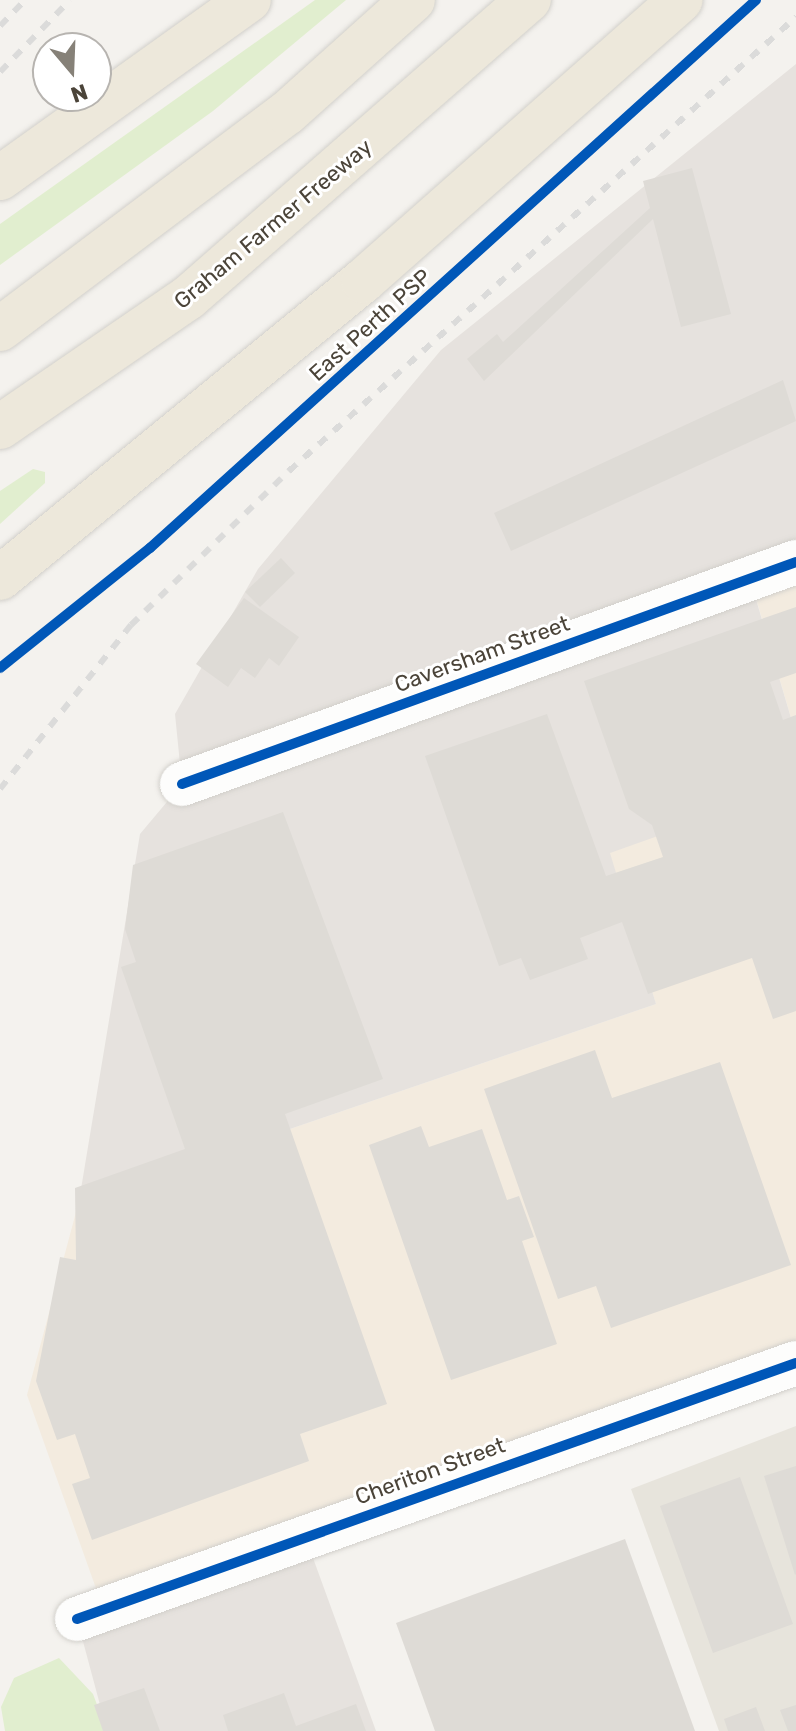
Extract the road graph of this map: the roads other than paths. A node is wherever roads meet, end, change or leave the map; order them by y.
1 (249, 0) edge
2 (413, 0) edge
3 (529, 0) edge
4 (681, 0) edge
5 (0, 178) edge
6 (0, 329) edge
7 (0, 427) edge
8 (796, 562) edge
9 (0, 578) edge
10 (182, 784) dead end
11 (796, 1363) edge
12 (77, 1619) dead end

1 - 5 highway
2 - 6 highway
3 - 7 highway, Graham Farmer Freeway
4 - 9 highway
8 - 10 street, Caversham Street
11 - 12 street, Cheriton Street

